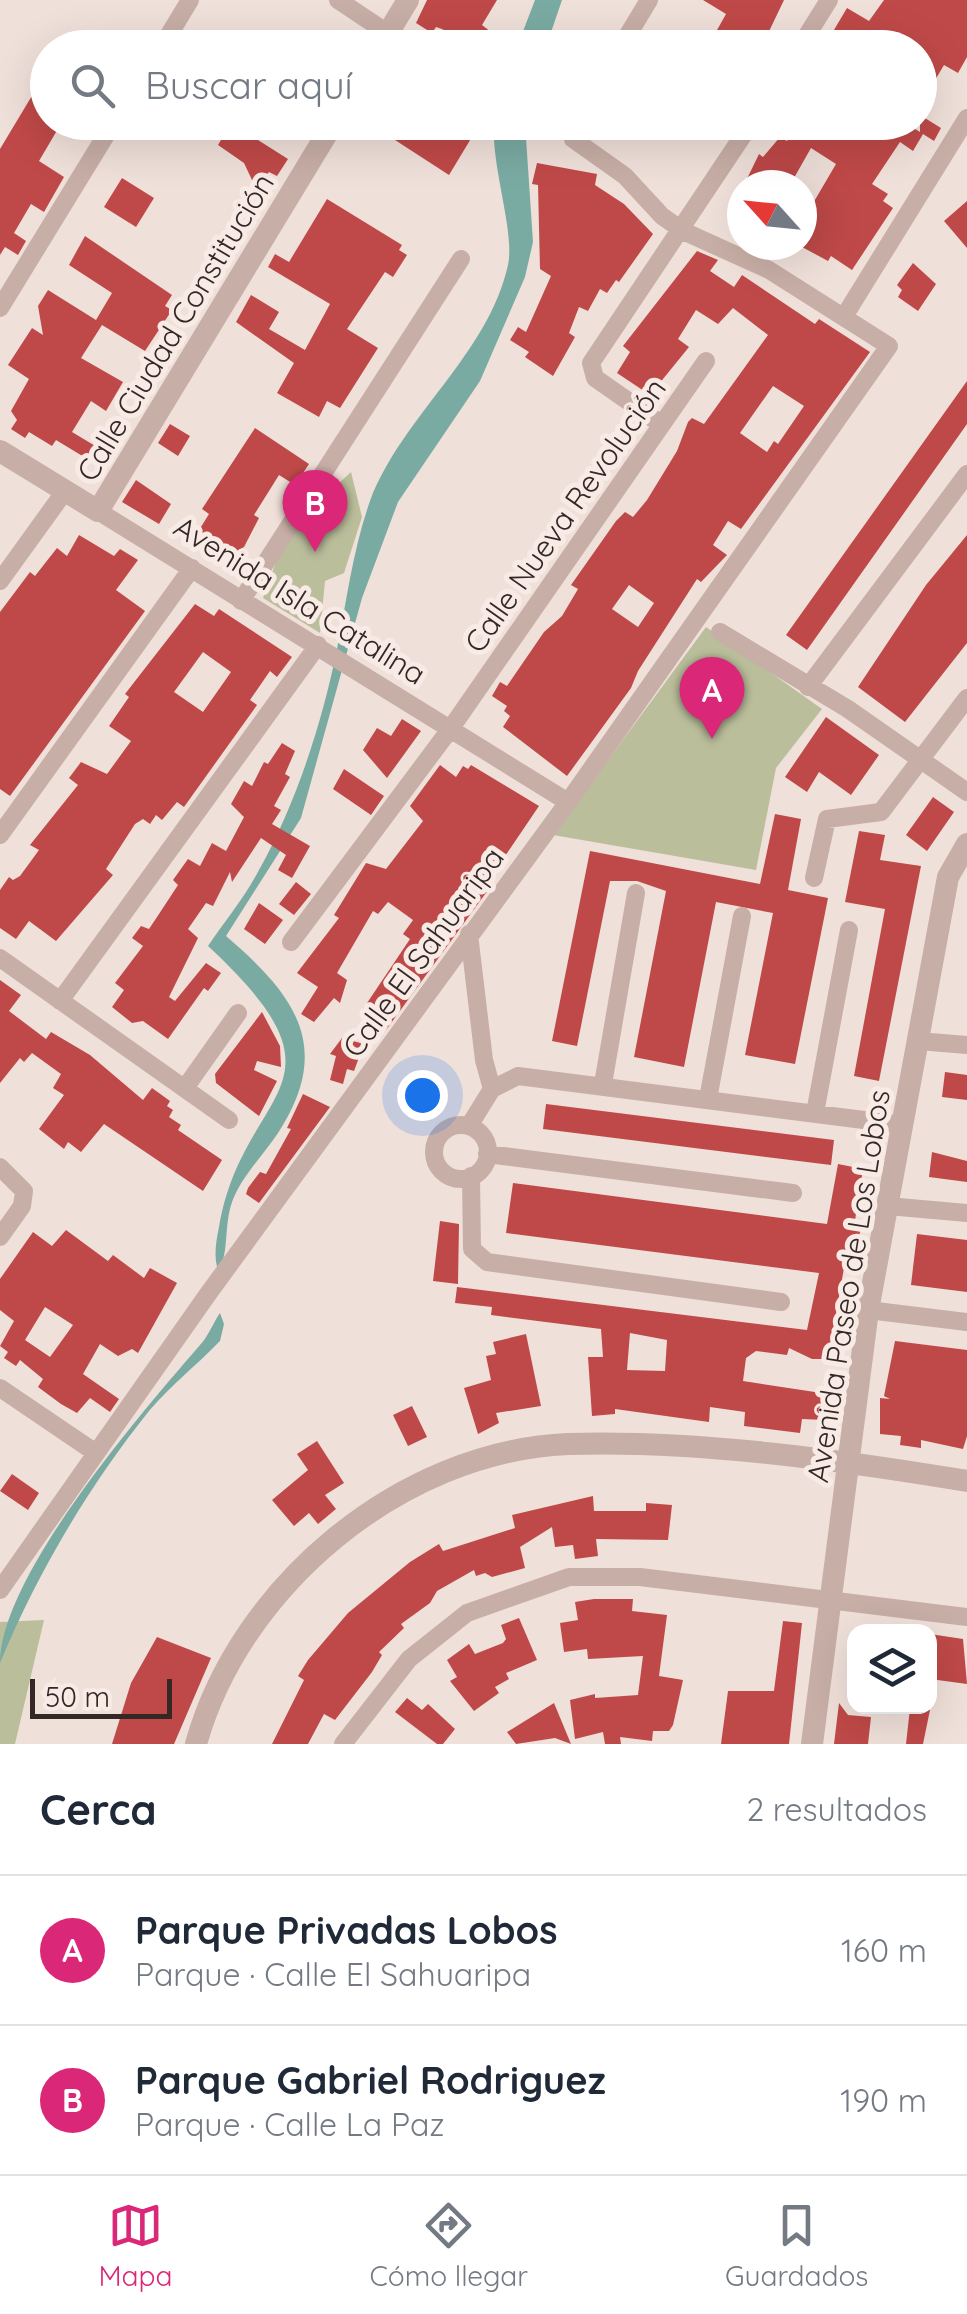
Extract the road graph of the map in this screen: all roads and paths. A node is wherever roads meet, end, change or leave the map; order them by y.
1 (190, 0) edge
2 (338, 0) edge
3 (408, 0) edge
4 (649, 0) edge
5 (829, 0) edge
6 (171, 30) edge
7 (372, 30) edge
8 (390, 30) edge
9 (631, 30) edge
10 (811, 30) edge
11 (967, 118) edge
12 (103, 140) edge
13 (323, 140) edge
14 (584, 140) edge
15 (741, 140) edge
16 (683, 231) junction
17 (461, 259) dead end
18 (0, 308) edge
19 (846, 315) junction
20 (706, 360) dead end
21 (662, 424) junction
22 (0, 451) edge
23 (967, 474) edge
24 (65, 491) junction
25 (98, 511) junction
26 (192, 568) junction
27 (0, 581) edge
28 (241, 600) junction
29 (720, 632) dead end
30 (322, 648) junction
31 (808, 688) junction
32 (967, 698) edge
33 (451, 728) junction
34 (922, 761) junction
35 (967, 792) edge
36 (568, 802) junction
37 (0, 835) edge
38 (967, 844) edge
39 (814, 878) dead end
40 (636, 893) dead end
41 (742, 916) dead end
42 (849, 930) dead end
43 (469, 934) junction
44 (291, 942) dead end
45 (0, 958) edge
46 (60, 1000) junction
47 (238, 1013) dead end
48 (918, 1040) junction
49 (967, 1045) edge
50 (603, 1084) junction
51 (185, 1088) junction
52 (492, 1089) junction
53 (708, 1099) junction
54 (815, 1113) junction
55 (229, 1120) dead end
56 (903, 1125) junction
57 (469, 1126) junction
58 (487, 1154) junction
59 (0, 1166) edge
60 (471, 1176) junction
61 (793, 1193) dead end
62 (888, 1206) junction
63 (967, 1213) edge
64 (0, 1237) edge
65 (781, 1302) dead end
66 (868, 1310) junction
67 (967, 1322) edge
68 (0, 1388) edge
69 (96, 1453) junction
70 (848, 1461) junction
71 (967, 1480) edge
72 (0, 1590) edge
73 (831, 1600) junction
74 (967, 1617) edge
75 (196, 1744) edge
76 (343, 1744) edge
77 (812, 1744) edge

1 - 6 street
2 - 7 street
3 - 8 street
4 - 9 street
5 - 10 street
11 - 19 street
12 - 18 street
13 - 25 street, Calle Ciudad Constitución
14 - 16 street
15 - 16 street
16 - 19 street
16 - 21 street
17 - 28 street
19 - 36 street, Calle El Sahuaripa
20 - 21 street, Calle Nueva Revolución
21 - 33 street, Calle Nueva Revolución
22 - 24 street, Avenida Isla Catalina
23 - 31 street
24 - 25 street, Avenida Isla Catalina
24 - 27 street
25 - 26 street, Avenida Isla Catalina
26 - 28 street, Avenida Isla Catalina
26 - 37 street
28 - 30 street, Avenida Isla Catalina
29 - 31 street
30 - 33 street, Avenida Isla Catalina
30 - 46 street
31 - 34 street
32 - 34 street
33 - 36 street, Avenida Isla Catalina
33 - 44 street, Calle Nueva Revolución
34 - 35 street
34 - 39 street
36 - 43 street, Calle El Sahuaripa
38 - 48 street, Avenida Paseo de Los Lobos
40 - 50 street
41 - 53 street
42 - 54 street
43 - 52 street
43 - 69 street, Calle El Sahuaripa
45 - 46 street
46 - 51 street
47 - 51 street
48 - 49 street
48 - 56 street, Avenida Paseo de Los Lobos
50 - 52 street
50 - 53 street
51 - 55 street
52 - 57 street
53 - 54 street
54 - 56 street
56 - 62 street, Avenida Paseo de Los Lobos
57 - 58 street
57 - 60 street
58 - 60 street
58 - 61 street
59 - 64 street
60 - 65 street
62 - 63 street
62 - 66 street, Avenida Paseo de Los Lobos
66 - 67 street
66 - 70 street, Avenida Paseo de Los Lobos
68 - 69 street
69 - 72 street, Calle El Sahuaripa
70 - 71 street
70 - 73 street, Avenida Paseo de Los Lobos
70 - 75 street
73 - 74 street
73 - 76 street
73 - 77 street, Avenida Paseo de Los Lobos

